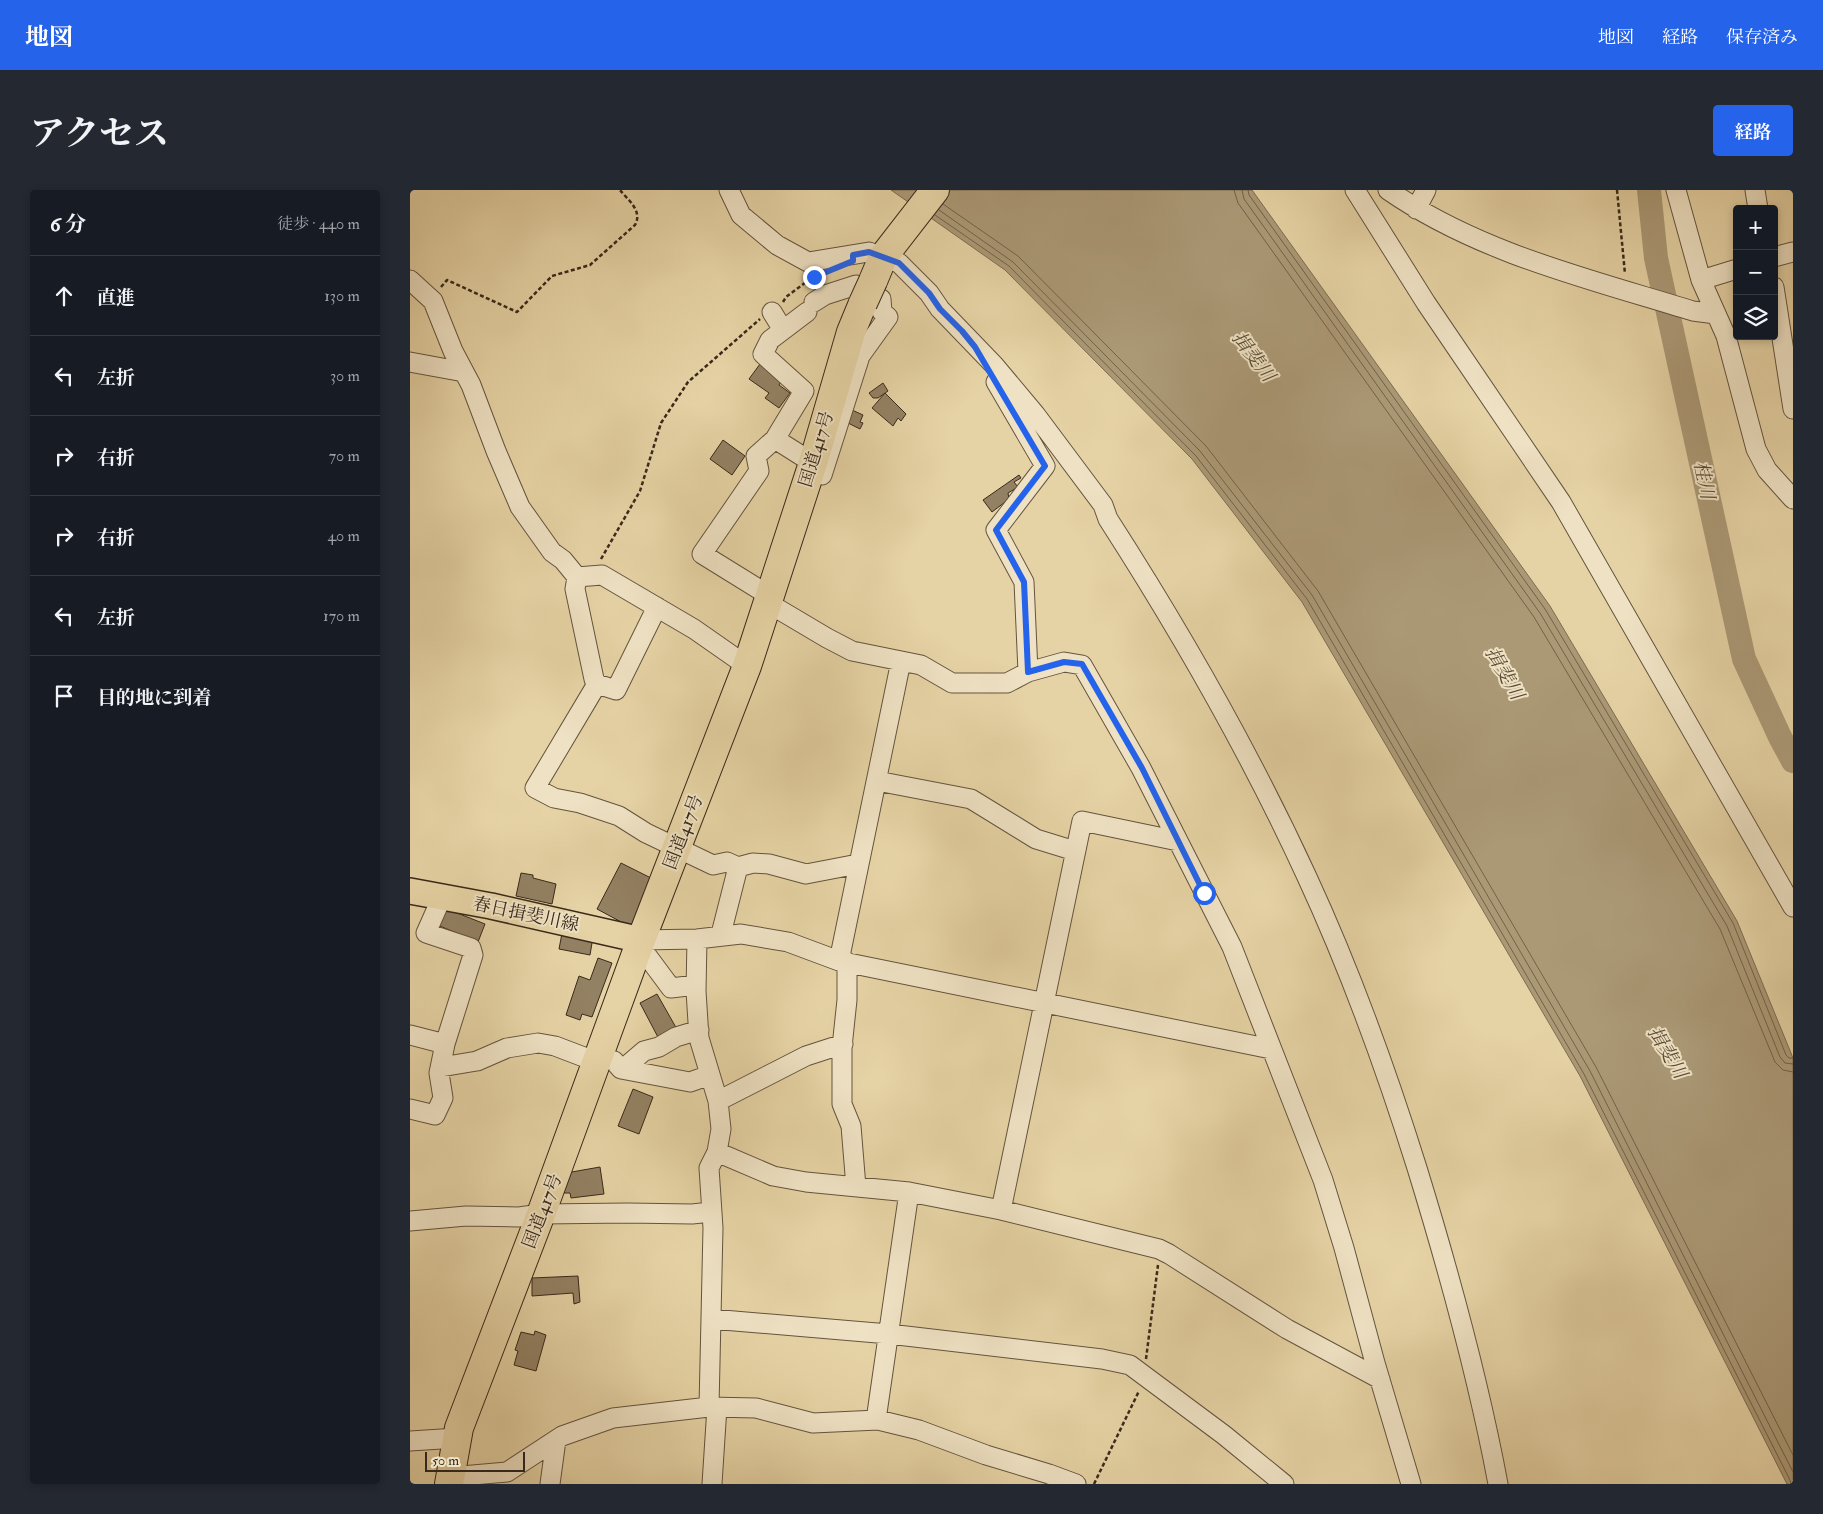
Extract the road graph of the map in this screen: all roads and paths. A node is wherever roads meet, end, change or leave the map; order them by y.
1 (620, 190) edge
2 (729, 190) edge
3 (935, 190) edge
4 (1355, 190) edge
5 (1388, 190) edge
6 (1426, 190) edge
7 (1617, 190) edge
8 (1676, 190) edge
9 (1755, 190) edge
10 (1757, 205) edge
11 (1416, 209) junction
12 (1793, 252) edge
13 (1778, 256) edge
14 (1733, 270) edge
15 (814, 277) dead end
16 (410, 280) edge
17 (873, 280) junction
18 (1702, 280) junction
19 (1633, 293) junction
20 (1775, 295) edge
21 (433, 301) junction
22 (772, 312) junction
23 (1716, 314) junction
24 (783, 330) junction
25 (975, 347) junction
26 (410, 362) edge
27 (464, 372) junction
28 (1793, 409) edge
29 (775, 439) junction
30 (813, 462) junction
31 (804, 489) junction
32 (1793, 499) edge
33 (586, 577) junction
34 (769, 599) junction
35 (657, 608) junction
36 (901, 661) junction
37 (748, 666) junction
38 (1028, 672) junction
39 (597, 684) junction
40 (877, 781) junction
41 (1178, 841) junction
42 (677, 848) junction
43 (1075, 851) junction
44 (858, 864) junction
45 (738, 867) junction
46 (410, 891) edge
47 (442, 897) junction
48 (1793, 907) edge
49 (722, 936) junction
50 (697, 939) junction
51 (639, 946) junction
52 (843, 961) junction
53 (696, 985) junction
54 (1044, 1003) junction
55 (699, 1030) junction
56 (410, 1035) edge
57 (446, 1044) junction
58 (843, 1044) junction
59 (1271, 1049) junction
60 (598, 1060) junction
61 (440, 1066) junction
62 (623, 1069) junction
63 (710, 1075) junction
64 (718, 1101) junction
65 (410, 1109) edge
66 (717, 1152) junction
67 (856, 1187) junction
68 (909, 1192) junction
69 (1001, 1210) junction
70 (711, 1212) junction
71 (541, 1214) junction
72 (410, 1221) edge
73 (1159, 1249) junction
74 (711, 1319) junction
75 (888, 1334) junction
76 (1143, 1375) junction
77 (1380, 1379) junction
78 (713, 1407) junction
79 (876, 1420) junction
80 (457, 1438) junction
81 (556, 1440) junction
82 (410, 1441) edge
83 (449, 1480) edge
84 (550, 1484) edge
85 (712, 1484) edge
86 (1076, 1484) edge
87 (1094, 1484) edge
88 (1284, 1484) edge
89 (1411, 1484) edge
90 (1498, 1484) edge

1 - 21 path
2 - 17 street
3 - 17 highway, 国道417号
4 - 48 street
5 - 11 street
6 - 11 street
7 - 19 path
8 - 18 street
9 - 10 street
11 - 19 street
12 - 13 street
14 - 18 street
15 - 22 path
16 - 21 street
17 - 25 street
17 - 30 highway, 国道417号
18 - 23 street
19 - 23 street
20 - 28 street
21 - 27 street
22 - 24 street
22 - 33 path
23 - 32 street
24 - 29 street
24 - 31 street
25 - 38 street
25 - 90 street
26 - 27 street
27 - 33 street
29 - 30 street
29 - 34 street
30 - 31 highway, 国道417号
31 - 34 highway, 国道417号
33 - 35 street
33 - 39 street
34 - 36 street
34 - 37 highway, 国道417号
35 - 37 street
35 - 39 street
36 - 38 street
36 - 40 street
37 - 42 highway, 国道417号
38 - 41 street
39 - 42 street
40 - 43 street
40 - 44 street
41 - 43 street
41 - 59 street
42 - 45 street
42 - 51 highway, 国道417号
43 - 54 street
44 - 45 street
44 - 52 street
45 - 49 street
46 - 47 main road, 春日揖斐川線
47 - 51 main road, 春日揖斐川線
47 - 57 street
49 - 50 street
49 - 52 street
50 - 51 street
50 - 53 street
51 - 53 street
51 - 60 highway, 国道417号
52 - 54 street
52 - 58 street
53 - 55 street
54 - 59 street
54 - 69 street
55 - 62 street
55 - 63 street
56 - 57 street
57 - 61 street
58 - 64 street
58 - 67 street
59 - 77 street
60 - 61 street
60 - 62 street
60 - 71 highway, 国道417号
61 - 65 street
62 - 63 street
63 - 64 street
64 - 66 street
66 - 67 street
66 - 70 street
67 - 68 street
68 - 69 street
68 - 75 street
69 - 73 street
70 - 71 street
70 - 74 street
71 - 72 street
71 - 80 highway, 国道417号
73 - 76 path
73 - 77 street
74 - 75 street
74 - 78 street
75 - 76 street
75 - 79 street
76 - 87 path
76 - 88 street
77 - 89 street
78 - 79 street
78 - 81 street
78 - 85 street
79 - 86 street
80 - 82 street
80 - 83 highway, 国道417号
81 - 83 street
81 - 84 street

